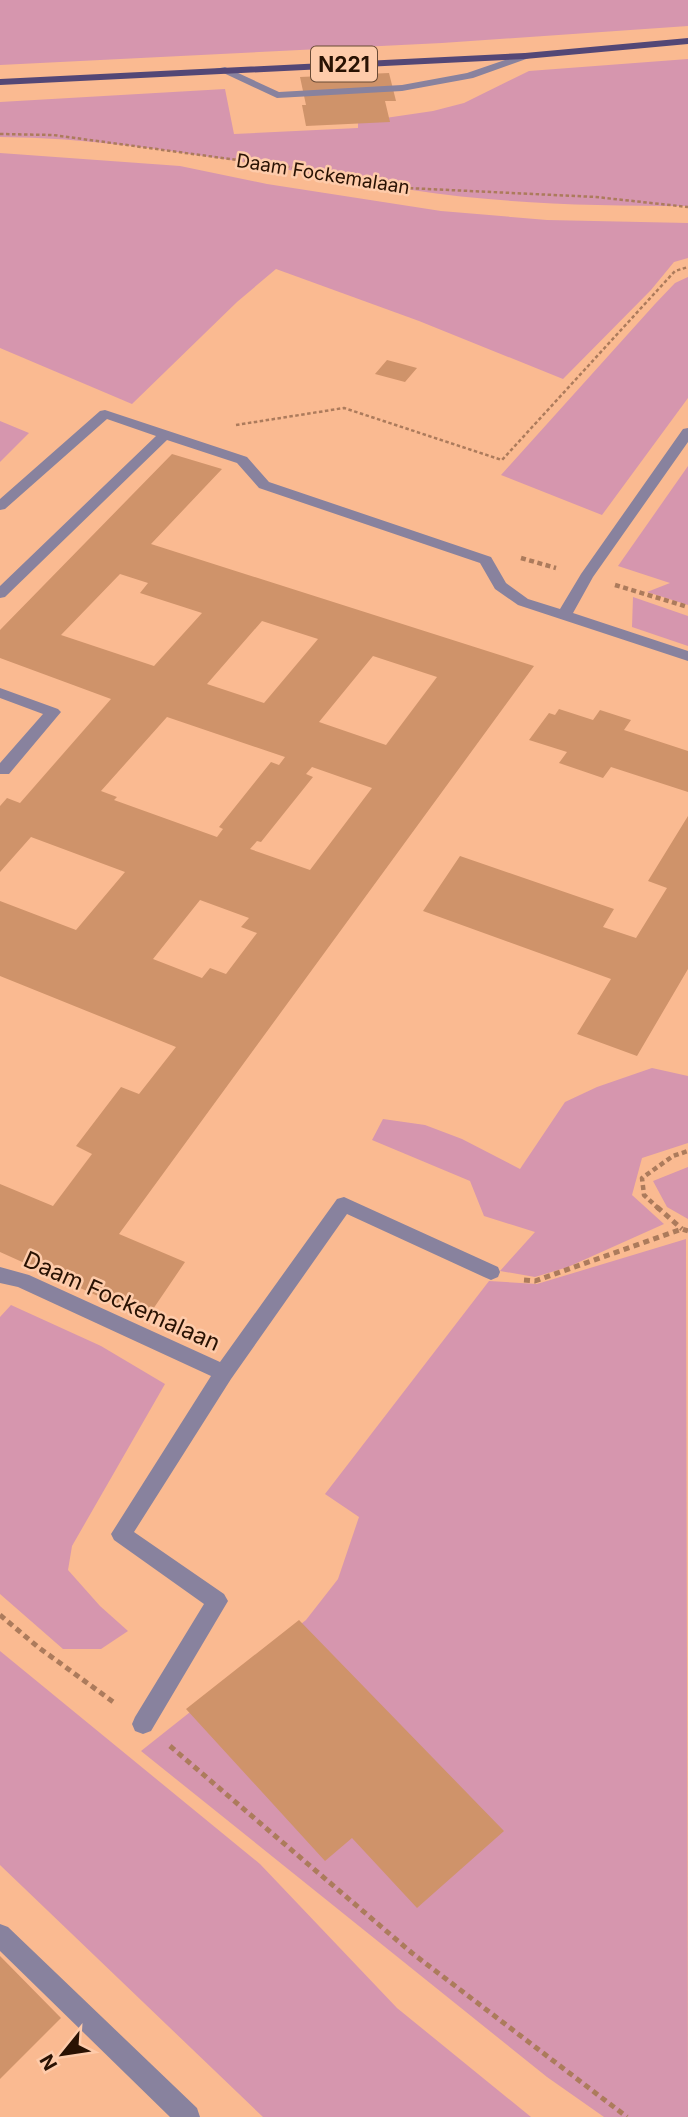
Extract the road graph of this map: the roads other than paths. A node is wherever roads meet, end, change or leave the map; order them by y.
1 (688, 41) edge
2 (525, 55) junction
3 (221, 69) junction
4 (0, 82) edge
5 (688, 432) edge
6 (165, 435) junction
7 (0, 506) edge
8 (0, 594) edge
9 (564, 616) junction
10 (688, 656) edge
11 (0, 693) edge
12 (0, 769) edge
13 (492, 1272) dead end
14 (0, 1275) edge
15 (224, 1373) junction
16 (143, 1724) road end
17 (0, 1935) edge
18 (188, 2117) edge

1 - 2 main road, N221
2 - 3 main road, N221
2 - 3 lane
3 - 4 main road, N221
5 - 9 lane
6 - 7 lane
6 - 8 lane
6 - 9 lane
9 - 10 lane
11 - 12 lane
13 - 15 lane, Daam Fockemalaan
14 - 15 lane, Daam Fockemalaan
15 - 16 lane, Daam Fockemalaan
17 - 18 lane

